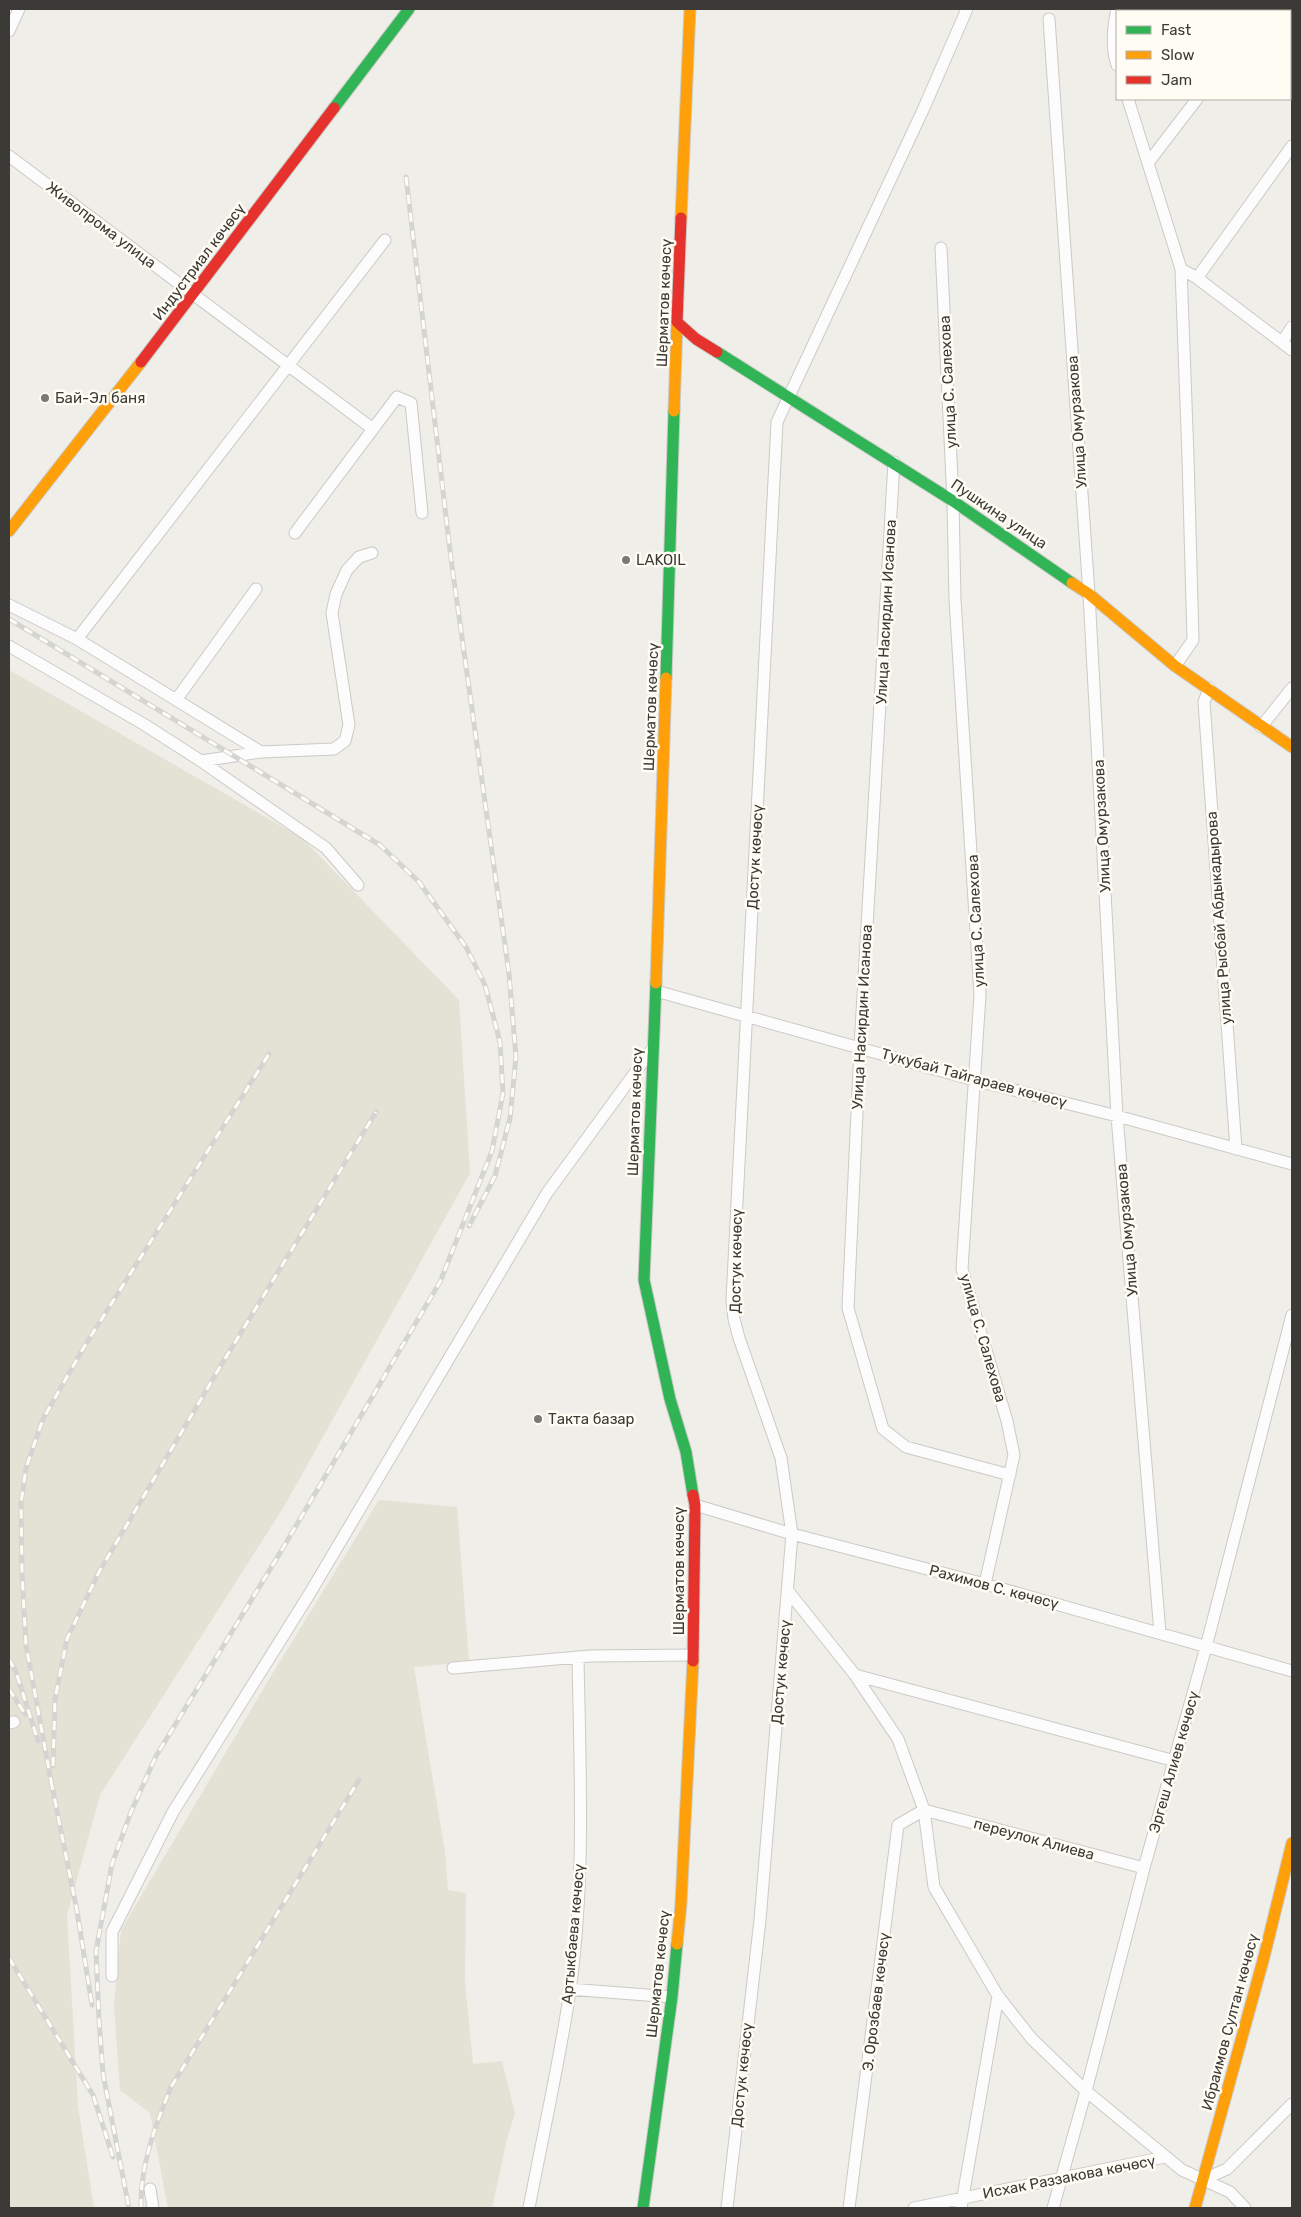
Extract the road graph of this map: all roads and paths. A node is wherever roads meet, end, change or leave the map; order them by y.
1 (19, 9) edge
2 (408, 9) edge
3 (690, 9) edge
4 (967, 9) edge
5 (1116, 9) edge
6 (1049, 19) dead end
7 (1115, 25) edge
8 (9, 31) edge
9 (1116, 62) edge
10 (1128, 100) edge
11 (1196, 100) edge
12 (1292, 146) edge
13 (9, 156) edge
14 (1148, 163) junction
15 (385, 240) dead end
16 (941, 248) dead end
17 (1181, 269) junction
18 (1197, 278) junction
19 (194, 294) junction
20 (677, 322) junction
21 (1292, 327) edge
22 (1282, 342) junction
23 (1292, 350) edge
24 (289, 365) junction
25 (788, 395) junction
26 (373, 429) junction
27 (894, 462) junction
28 (954, 501) junction
29 (422, 513) dead end
30 (9, 531) edge
31 (295, 534) dead end
32 (372, 553) dead end
33 (256, 589) dead end
34 (1089, 594) junction
35 (9, 605) edge
36 (78, 639) junction
37 (9, 646) edge
38 (1175, 666) junction
39 (1209, 688) junction
40 (1292, 688) edge
41 (176, 700) junction
42 (1261, 727) junction
43 (1292, 747) edge
44 (260, 752) junction
45 (201, 761) junction
46 (358, 885) dead end
47 (656, 991) junction
48 (747, 1015) junction
49 (860, 1047) junction
50 (653, 1048) junction
51 (974, 1080) junction
52 (1118, 1116) junction
53 (1236, 1149) junction
54 (1292, 1164) edge
55 (1292, 1314) edge
56 (1010, 1475) junction
57 (695, 1505) junction
58 (792, 1534) junction
59 (985, 1584) junction
60 (788, 1591) junction
61 (1160, 1633) junction
62 (1206, 1646) junction
63 (693, 1655) junction
64 (578, 1657) junction
65 (453, 1668) dead end
66 (1292, 1671) edge
67 (855, 1675) junction
68 (1175, 1761) junction
69 (924, 1810) junction
70 (1292, 1843) edge
71 (1144, 1868) junction
72 (112, 1976) dead end
73 (569, 1989) junction
74 (998, 1996) junction
75 (672, 1997) junction
76 (1086, 2092) junction
77 (1292, 2104) edge
78 (1165, 2157) junction
79 (1060, 2180) junction
80 (1202, 2180) junction
81 (150, 2189) dead end
82 (962, 2203) edge
83 (154, 2208) edge
84 (529, 2208) edge
85 (643, 2208) edge
86 (727, 2208) edge
87 (849, 2208) edge
88 (914, 2208) edge
89 (1053, 2208) edge
90 (1195, 2208) edge
91 (1245, 2208) edge

1 - 8 street
2 - 19 main road, Индустриал көчөсү
3 - 20 main road, Шерматов көчөсү
4 - 25 street, Достук көчөсү
5 - 7 street
6 - 34 street, Улица Омурзакова
7 - 9 street
10 - 14 street
11 - 14 street
12 - 18 street
13 - 19 street, Живопрома улица
14 - 17 street
15 - 24 street
16 - 28 street, улица С. Салехова
17 - 18 street
17 - 38 street
18 - 22 street
19 - 24 street, Живопрома улица
19 - 30 main road, Индустриал көчөсү
20 - 25 main road, Пушкина улица
20 - 47 main road, Шерматов көчөсү
21 - 22 street
22 - 23 street
24 - 26 street, Живопрома улица
24 - 36 street
25 - 27 main road, Пушкина улица
25 - 48 street, Достук көчөсү
26 - 29 street
26 - 31 street
27 - 28 main road, Пушкина улица
27 - 49 street, Улица Насирдин Исанова
28 - 34 main road, Пушкина улица
28 - 51 street, улица С. Салехова
32 - 44 street
33 - 41 street
34 - 38 main road, Пушкина улица
34 - 52 street, Улица Омурзакова
35 - 36 street
36 - 41 street
37 - 45 street
38 - 39 main road, Пушкина улица
39 - 42 main road, Пушкина улица
39 - 53 street, улица Рысбай Абдыкадырова
40 - 42 street
41 - 44 street
42 - 43 main road, Пушкина улица
44 - 45 street
45 - 46 street
47 - 48 street, Тукубай Тайгараев көчөсү
47 - 50 main road, Шерматов көчөсү
48 - 49 street, Тукубай Тайгараев көчөсү
48 - 58 street, Достук көчөсү
49 - 51 street, Тукубай Тайгараев көчөсү
49 - 56 street, Улица Насирдин Исанова
50 - 57 main road, Шерматов көчөсү
50 - 72 street
51 - 52 street, Тукубай Тайгараев көчөсү
51 - 56 street, улица С. Салехова
52 - 53 street, Тукубай Тайгараев көчөсү
52 - 61 street, Улица Омурзакова
53 - 54 street, Тукубай Тайгараев көчөсү
55 - 62 street, Эргеш Алиев көчөсү
56 - 59 street, улица С. Салехова
57 - 58 street, Рахимов С. көчөсү
57 - 63 main road, Шерматов көчөсү
58 - 59 street, Рахимов С. көчөсү
58 - 60 street, Достук көчөсү
59 - 61 street, Рахимов С. көчөсү
60 - 67 street
60 - 86 street, Достук көчөсү
61 - 62 street, Рахимов С. көчөсү
62 - 66 street, Рахимов С. көчөсү
62 - 68 street, Эргеш Алиев көчөсү
63 - 64 street
63 - 75 main road, Шерматов көчөсү
64 - 65 street
64 - 73 street, Артыкбаева көчөсү
67 - 68 street
67 - 69 street
68 - 71 street, Эргеш Алиев көчөсү
69 - 71 street, переулок Алиева
69 - 74 street
69 - 87 street, Э. Орозбаев көчөсү
70 - 80 main road, Ибраимов Султан көчөсү
71 - 76 street, Эргеш Алиев көчөсү
73 - 75 street
73 - 84 street, Артыкбаева көчөсү
74 - 76 street
74 - 82 street
75 - 85 main road, Шерматов көчөсү
76 - 78 street
76 - 79 street, Эргеш Алиев көчөсү
77 - 80 street
78 - 79 street, Исхак Раззакова көчөсү
78 - 80 street
79 - 82 street, Исхак Раззакова көчөсү
79 - 89 street, Эргеш Алиев көчөсү
80 - 90 main road, Ибраимов Султан көчөсү
80 - 91 street
81 - 83 street
82 - 88 street, Исхак Раззакова көчөсү

